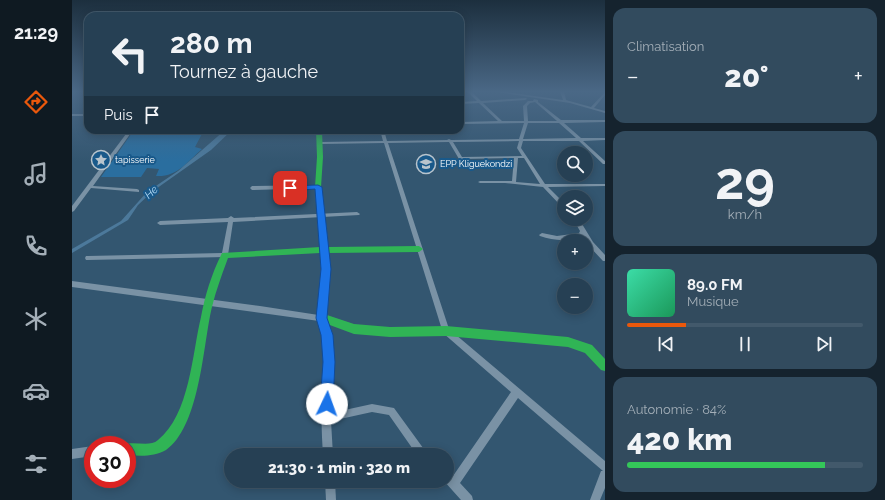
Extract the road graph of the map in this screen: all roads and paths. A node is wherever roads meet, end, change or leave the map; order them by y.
1 (494, 114) edge
2 (526, 114) edge
3 (552, 114) edge
4 (72, 115) edge
5 (84, 115) edge
6 (526, 122) junction
7 (605, 122) edge
8 (464, 123) edge
9 (502, 123) junction
10 (562, 123) junction
11 (128, 134) edge
12 (319, 134) edge
13 (383, 134) edge
14 (521, 139) junction
15 (580, 139) junction
16 (605, 139) edge
17 (449, 140) junction
18 (384, 141) junction
19 (320, 143) junction
20 (516, 157) junction
21 (523, 157) junction
22 (605, 162) edge
23 (480, 182) dead end
24 (514, 183) junction
25 (605, 185) edge
26 (544, 186) junction
27 (91, 187) junction
28 (318, 187) junction
29 (252, 188) dead end
30 (137, 191) dead end
31 (557, 199) edge
32 (72, 210) edge
33 (357, 214) dead end
34 (321, 216) junction
35 (231, 218) junction
36 (160, 223) dead end
37 (580, 226) edge
38 (583, 231) junction
39 (542, 235) dead end
40 (419, 249) junction
41 (324, 250) junction
42 (225, 255) junction
43 (88, 258) dead end
44 (605, 259) edge
45 (72, 284) edge
46 (209, 301) junction
47 (322, 318) junction
48 (446, 331) junction
49 (605, 366) edge
50 (516, 393) junction
51 (326, 418) junction
52 (328, 448) edge
53 (418, 448) edge
54 (136, 449) edge
55 (84, 452) edge
56 (72, 454) edge
57 (605, 467) edge
58 (605, 475) edge
59 (454, 476) edge
60 (454, 484) edge
61 (330, 488) edge
62 (331, 500) edge
63 (468, 500) edge
64 (595, 500) edge

1 - 9 street
2 - 6 street
3 - 10 street
4 - 5 street
6 - 9 street
6 - 10 street
6 - 14 street
7 - 10 street
8 - 9 street
10 - 15 street
11 - 27 street
12 - 19 street
13 - 18 street
14 - 15 street
14 - 17 street
14 - 21 street
15 - 16 street
15 - 22 street
17 - 18 street
17 - 20 street
18 - 19 street
18 - 40 street
19 - 28 street
20 - 21 street
20 - 24 street
21 - 26 street
23 - 24 street
24 - 26 street
25 - 26 street
26 - 31 street
27 - 30 street
27 - 32 street
28 - 29 street
28 - 34 street
33 - 34 street
34 - 35 street
34 - 41 street
35 - 36 street
35 - 42 street
37 - 38 street
38 - 39 street
38 - 44 street
40 - 41 street
40 - 48 street
41 - 42 street
41 - 47 street
42 - 43 street
42 - 46 street
45 - 46 street
46 - 47 street
46 - 54 street
47 - 48 street
47 - 51 street
48 - 49 street
48 - 50 street
50 - 57 street
50 - 59 street
51 - 52 street
51 - 53 street
55 - 56 street
58 - 64 street
60 - 63 street
61 - 62 street

